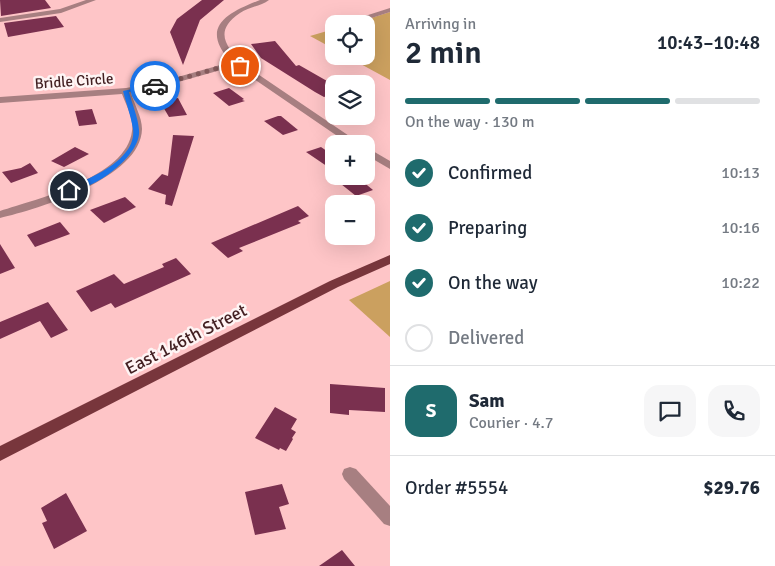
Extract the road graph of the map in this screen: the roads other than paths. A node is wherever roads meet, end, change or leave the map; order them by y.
1 (93, 0) edge
2 (266, 0) edge
3 (390, 10) edge
4 (374, 15) edge
5 (0, 20) edge
6 (236, 63) junction
7 (126, 91) junction
8 (0, 100) edge
9 (343, 135) edge
10 (375, 156) edge
11 (390, 166) edge
12 (0, 215) edge
13 (390, 259) edge
14 (0, 454) edge
15 (350, 474) dead end
16 (390, 518) edge

1 - 5 street
2 - 6 street
3 - 4 street
6 - 7 street, Bridle Circle
6 - 9 street
7 - 8 street, Bridle Circle
7 - 12 street
10 - 11 street
13 - 14 main road, East 146th Street
15 - 16 street

